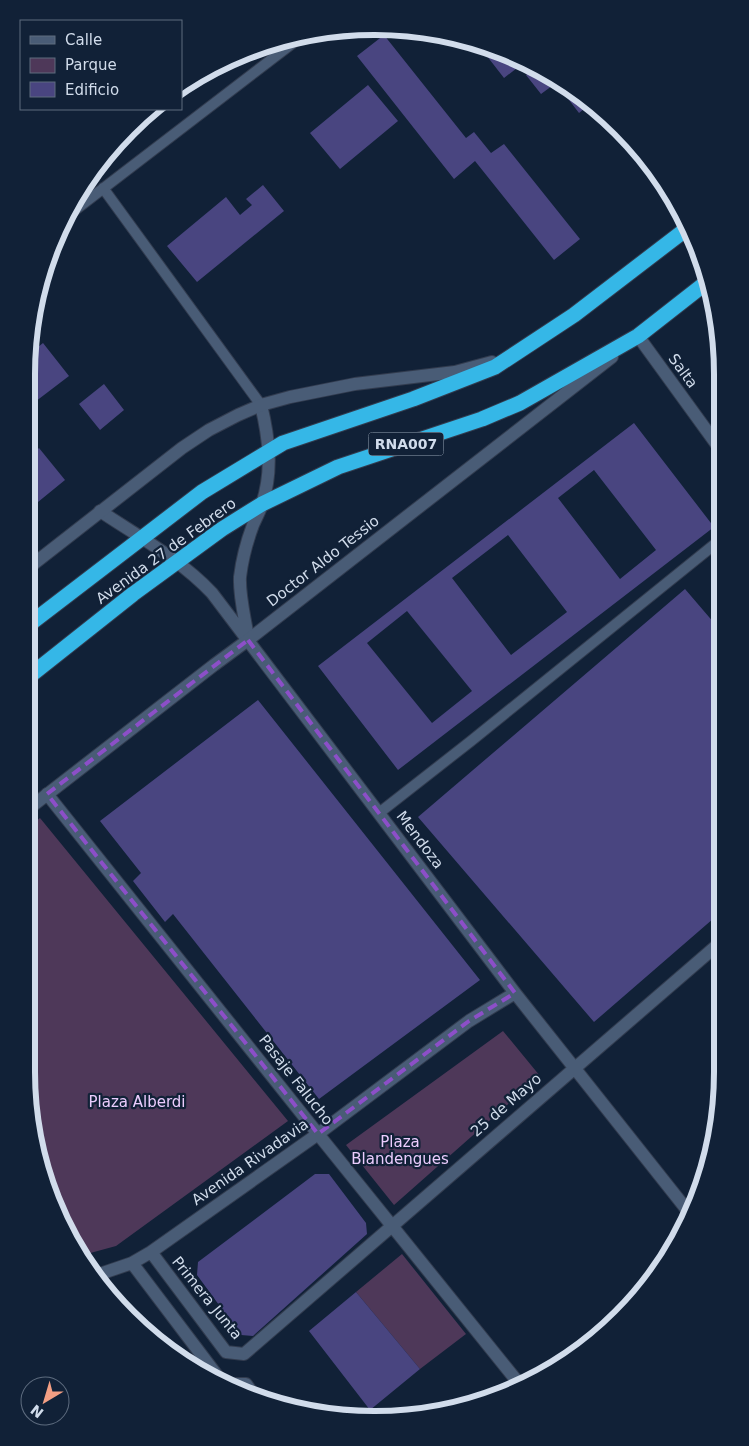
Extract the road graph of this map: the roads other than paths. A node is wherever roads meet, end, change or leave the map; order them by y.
1 (288, 47) edge
2 (104, 188) junction
3 (79, 207) edge
4 (682, 232) edge
5 (702, 286) edge
6 (638, 336) junction
7 (509, 357) junction
8 (261, 406) junction
9 (714, 441) edge
10 (269, 453) junction
11 (262, 504) junction
12 (100, 511) junction
13 (140, 538) junction
14 (714, 545) edge
15 (178, 561) junction
16 (35, 563) edge
17 (35, 620) edge
18 (248, 640) junction
19 (35, 672) edge
20 (47, 794) junction
21 (35, 803) edge
22 (379, 813) junction
23 (714, 948) edge
24 (515, 993) junction
25 (575, 1068) junction
26 (318, 1134) junction
27 (685, 1208) edge
28 (392, 1226) junction
29 (150, 1252) junction
30 (132, 1263) junction
31 (102, 1273) edge
32 (244, 1354) joint
33 (213, 1370) edge
34 (517, 1380) edge

1 - 2 lane
2 - 3 lane
2 - 8 lane
4 - 7 highway, Avenida 27 de Febrero / RNA007
5 - 6 highway, Avenida 27 de Febrero / RNA007
6 - 9 street, Salta
6 - 11 highway, Avenida 27 de Febrero / RNA007
6 - 18 street, Doctor Aldo Tessio
7 - 8 street, Avenida 27 de Febrero
7 - 10 highway, Avenida 27 de Febrero / RNA007
8 - 10 street
8 - 12 street, Avenida 27 de Febrero
10 - 11 street
10 - 13 highway, Avenida 27 de Febrero / RNA007
11 - 15 highway, Avenida 27 de Febrero / RNA007
11 - 18 street
12 - 13 street, Mendoza
12 - 16 street, Avenida 27 de Febrero
13 - 15 street, Mendoza
13 - 17 highway, Avenida 27 de Febrero / RNA007
14 - 22 lane
15 - 18 street, Mendoza
15 - 19 highway, Avenida 27 de Febrero / RNA007
18 - 20 street, Doctor Aldo Tessio
18 - 22 street, Mendoza
20 - 21 street, Doctor Aldo Tessio
20 - 26 street, Pasaje Falucho
22 - 24 street, Mendoza
23 - 25 street, 25 de Mayo
24 - 25 street, Mendoza
24 - 26 street, Avenida Rivadavia
25 - 27 street, Mendoza
25 - 28 street, 25 de Mayo
26 - 28 street, Pasaje Falucho
26 - 29 street, Avenida Rivadavia
28 - 32 street, 25 de Mayo
28 - 34 street, Pasaje Falucho
29 - 30 street, Avenida Rivadavia
29 - 32 street, Primera Junta
30 - 31 street, Avenida Rivadavia
30 - 33 street

